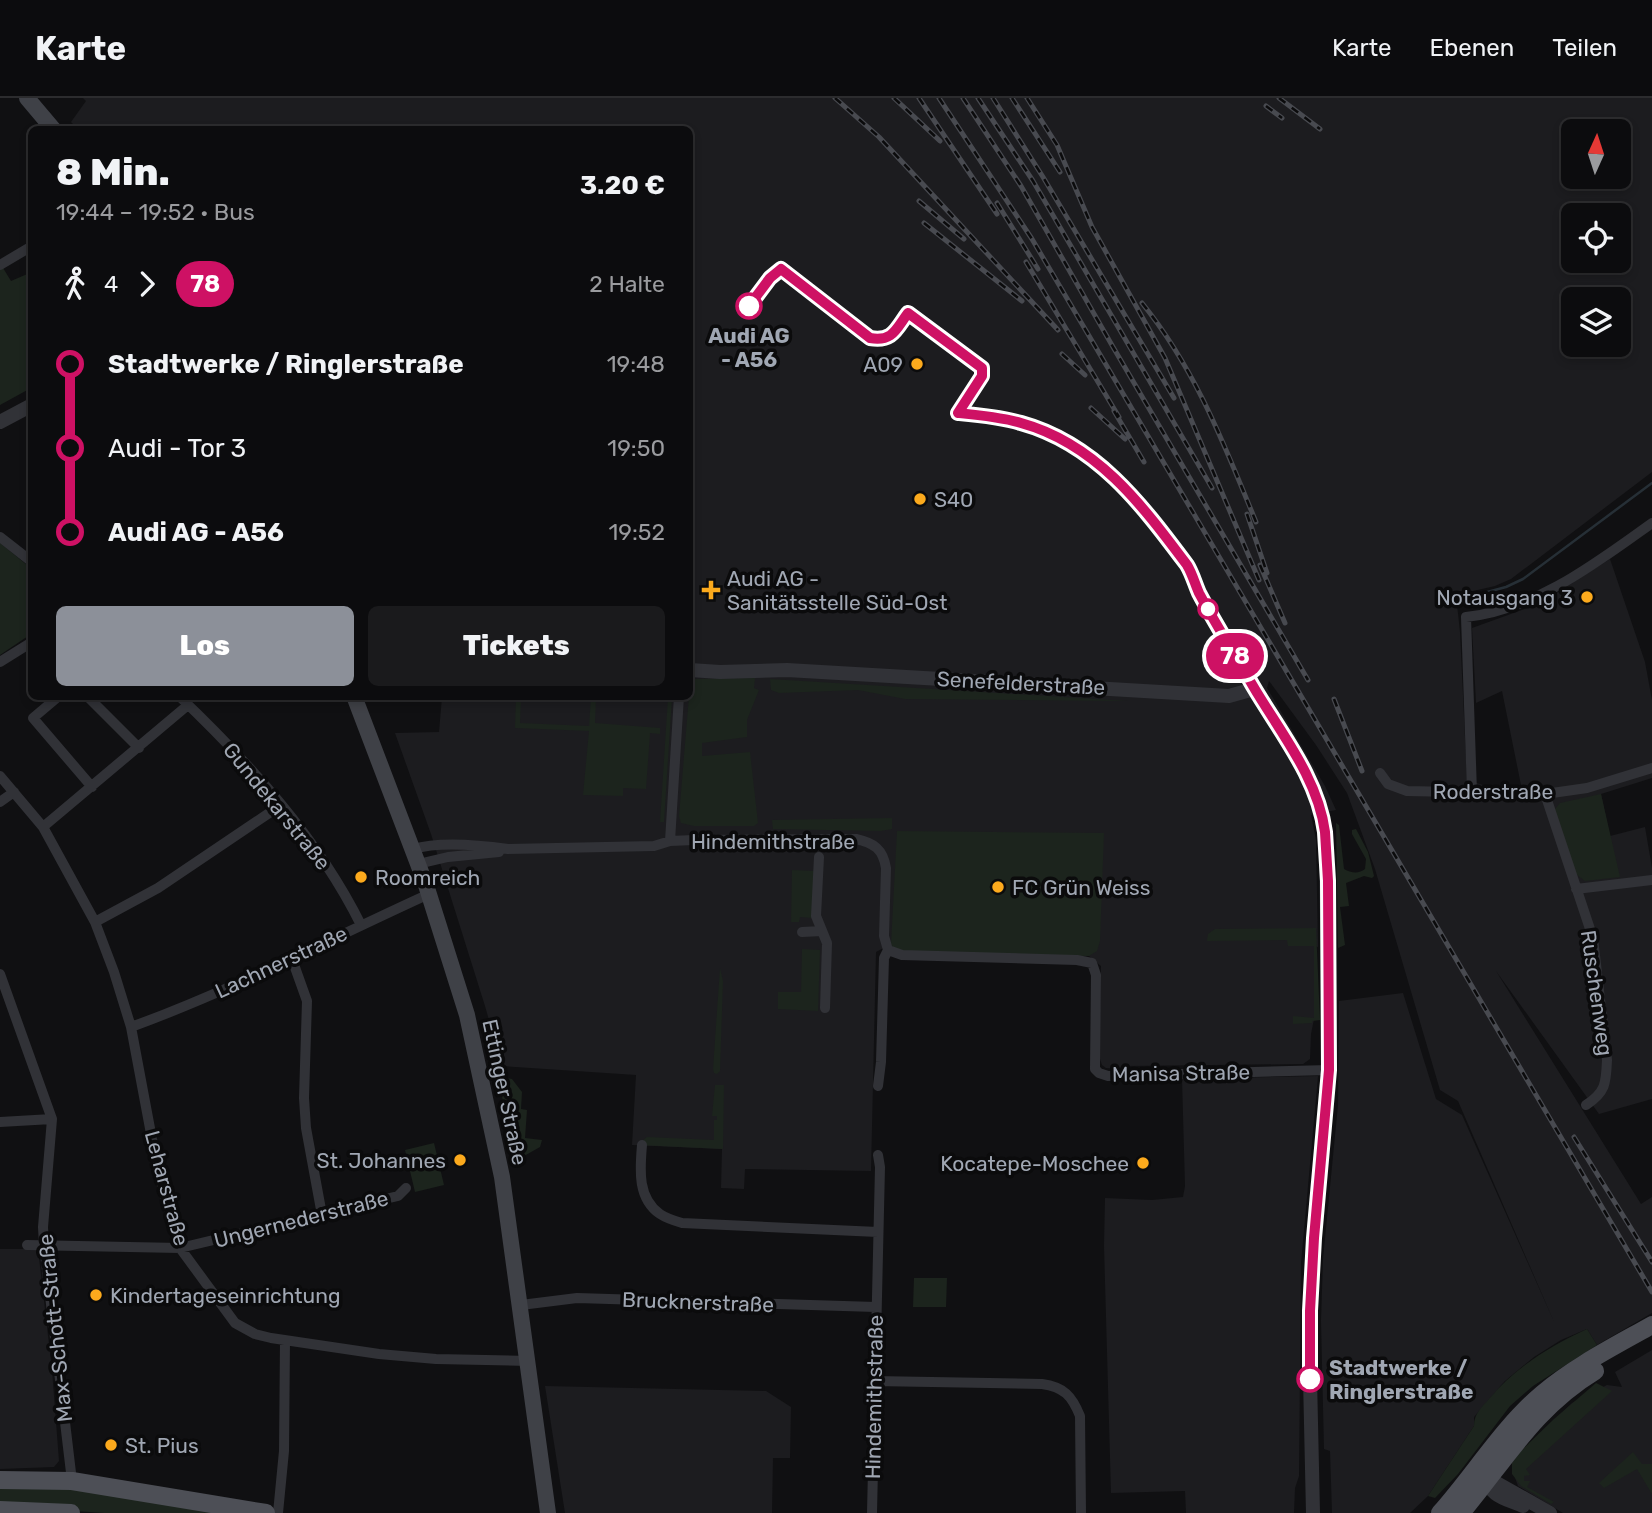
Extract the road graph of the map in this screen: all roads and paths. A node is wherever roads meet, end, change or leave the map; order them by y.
1 (27, 98) edge
2 (51, 126) edge
3 (28, 248) edge
4 (0, 265) edge
5 (28, 407) edge
6 (0, 422) edge
7 (1652, 523) edge
8 (0, 537) edge
9 (28, 559) edge
10 (1200, 594) dead end
11 (28, 644) edge
12 (693, 660) edge
13 (0, 662) edge
14 (693, 670) edge
15 (787, 670) junction
16 (1254, 689) junction
17 (54, 700) edge
18 (91, 700) edge
19 (183, 700) edge
20 (356, 700) edge
21 (679, 700) edge
22 (188, 705) junction
23 (139, 748) junction
24 (1652, 768) edge
25 (1380, 773) dead end
26 (0, 776) edge
27 (92, 786) junction
28 (14, 792) junction
29 (1472, 792) junction
30 (1545, 794) junction
31 (0, 802) edge
32 (281, 805) junction
33 (43, 827) junction
34 (670, 841) junction
35 (508, 849) junction
36 (415, 856) junction
37 (819, 858) dead end
38 (1652, 880) edge
39 (1576, 889) junction
40 (429, 894) junction
41 (95, 922) junction
42 (361, 925) junction
43 (822, 931) junction
44 (802, 932) dead end
45 (888, 950) junction
46 (292, 959) junction
47 (0, 974) edge
48 (825, 1008) dead end
49 (131, 1027) junction
50 (1329, 1070) junction
51 (878, 1086) dead end
52 (1586, 1105) dead end
53 (51, 1119) junction
54 (0, 1122) edge
55 (642, 1145) dead end
56 (878, 1155) dead end
57 (406, 1188) dead end
58 (322, 1214) junction
59 (877, 1232) junction
60 (27, 1245) dead end
61 (44, 1245) junction
62 (180, 1248) junction
63 (521, 1305) junction
64 (876, 1307) junction
65 (1652, 1325) edge
66 (1652, 1338) edge
67 (285, 1340) junction
68 (529, 1361) junction
69 (1588, 1369) junction
70 (874, 1381) junction
71 (1505, 1455) junction
72 (1485, 1459) junction
73 (0, 1480) edge
74 (72, 1481) junction
75 (1486, 1481) junction
76 (1460, 1491) junction
77 (1525, 1497) junction
78 (0, 1510) edge
79 (71, 1513) edge
80 (266, 1513) edge
81 (278, 1513) edge
82 (548, 1513) edge
83 (872, 1513) edge
84 (1081, 1513) edge
85 (1311, 1513) edge
86 (1440, 1513) edge
87 (1461, 1513) edge
88 (1548, 1513) edge

1 - 2 main road
3 - 4 street
5 - 6 street
7 - 29 street
8 - 9 street
10 - 16 street
11 - 13 street
12 - 15 street, Senefelderstraße
14 - 15 street, Senefelderstraße
15 - 16 street, Senefelderstraße
16 - 50 street
17 - 27 street
18 - 23 street
19 - 22 street, Gundekarstraße
20 - 36 main road, Ettinger Straße
21 - 34 street
22 - 23 street
22 - 32 street, Gundekarstraße
23 - 27 street
24 - 30 street, Roderstraße
25 - 29 street, Roderstraße
26 - 28 street, Leharstraße
27 - 33 street
28 - 31 street
28 - 33 street, Leharstraße
29 - 30 street, Roderstraße
30 - 39 street, Ruschenweg
32 - 41 street
32 - 42 street, Gundekarstraße
33 - 41 street, Leharstraße
34 - 35 street, Hindemithstraße
34 - 45 street, Hindemithstraße
35 - 36 street, Hindemithstraße
35 - 36 street, Hindemithstraße
36 - 40 main road, Ettinger Straße
37 - 43 street
38 - 39 street
39 - 52 street, Ruschenweg
40 - 42 street, Lachnerstraße
40 - 63 main road, Ettinger Straße
41 - 49 street, Leharstraße
42 - 46 street, Lachnerstraße
43 - 44 street
43 - 48 street
45 - 50 street, Manisa Straße
45 - 51 street, Hindemithstraße
46 - 49 street, Lachnerstraße
46 - 58 street
47 - 53 street, Max-Schott-Straße
49 - 62 street, Leharstraße
50 - 85 street
53 - 54 street
53 - 61 street, Max-Schott-Straße
55 - 59 street
56 - 59 street, Hindemithstraße
57 - 58 street, Ungernederstraße
58 - 62 street, Ungernederstraße
59 - 64 street, Hindemithstraße
60 - 61 street, Ungernederstraße
61 - 62 street, Ungernederstraße
61 - 74 street, Max-Schott-Straße
62 - 67 street, Leharstraße
63 - 64 street, Brucknerstraße
63 - 68 main road, Ettinger Straße
64 - 70 street, Hindemithstraße
65 - 69 main road
66 - 69 main road
67 - 68 street, Leharstraße
67 - 81 street
68 - 82 main road, Ettinger Straße
69 - 71 main road
69 - 72 main road
70 - 83 street, Hindemithstraße
70 - 84 street
71 - 75 main road
71 - 77 street
72 - 75 street
72 - 76 main road
73 - 74 main road
74 - 80 main road
75 - 76 street
75 - 77 street
75 - 87 main road
75 - 88 street
76 - 86 main road
77 - 88 street
78 - 79 main road

